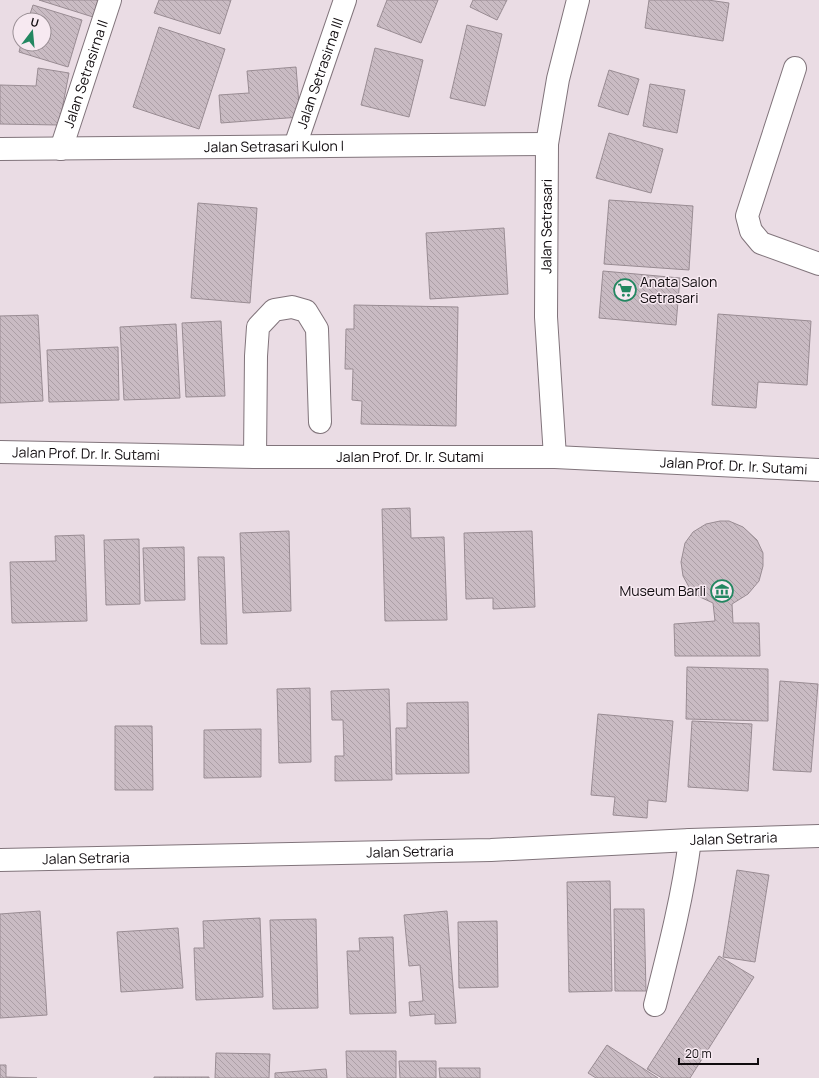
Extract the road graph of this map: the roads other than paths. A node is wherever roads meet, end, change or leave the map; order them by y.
1 (110, 0) edge
2 (345, 0) edge
3 (578, 0) edge
4 (795, 68) dead end
5 (547, 144) junction
6 (295, 146) junction
7 (61, 149) junction
8 (0, 150) edge
9 (819, 264) edge
10 (320, 422) dead end
11 (0, 452) edge
12 (255, 457) junction
13 (555, 457) junction
14 (819, 470) edge
15 (819, 836) edge
16 (690, 840) junction
17 (0, 860) edge
18 (655, 1005) dead end

1 - 7 street, Jalan Setrasirna II
2 - 6 street, Jalan Setrasirna III
3 - 5 street, Jalan Setrasari
4 - 9 street
5 - 6 street, Jalan Setrasari Kulon I
5 - 13 street, Jalan Setrasari
6 - 7 street, Jalan Setrasari Kulon I
7 - 8 street, Jalan Setrasari Kulon I
10 - 12 street
11 - 12 street, Jalan Prof. Dr. Ir. Sutami
12 - 13 street, Jalan Prof. Dr. Ir. Sutami
13 - 14 street, Jalan Prof. Dr. Ir. Sutami
15 - 16 street, Jalan Setraria
16 - 17 street, Jalan Setraria
16 - 18 street

